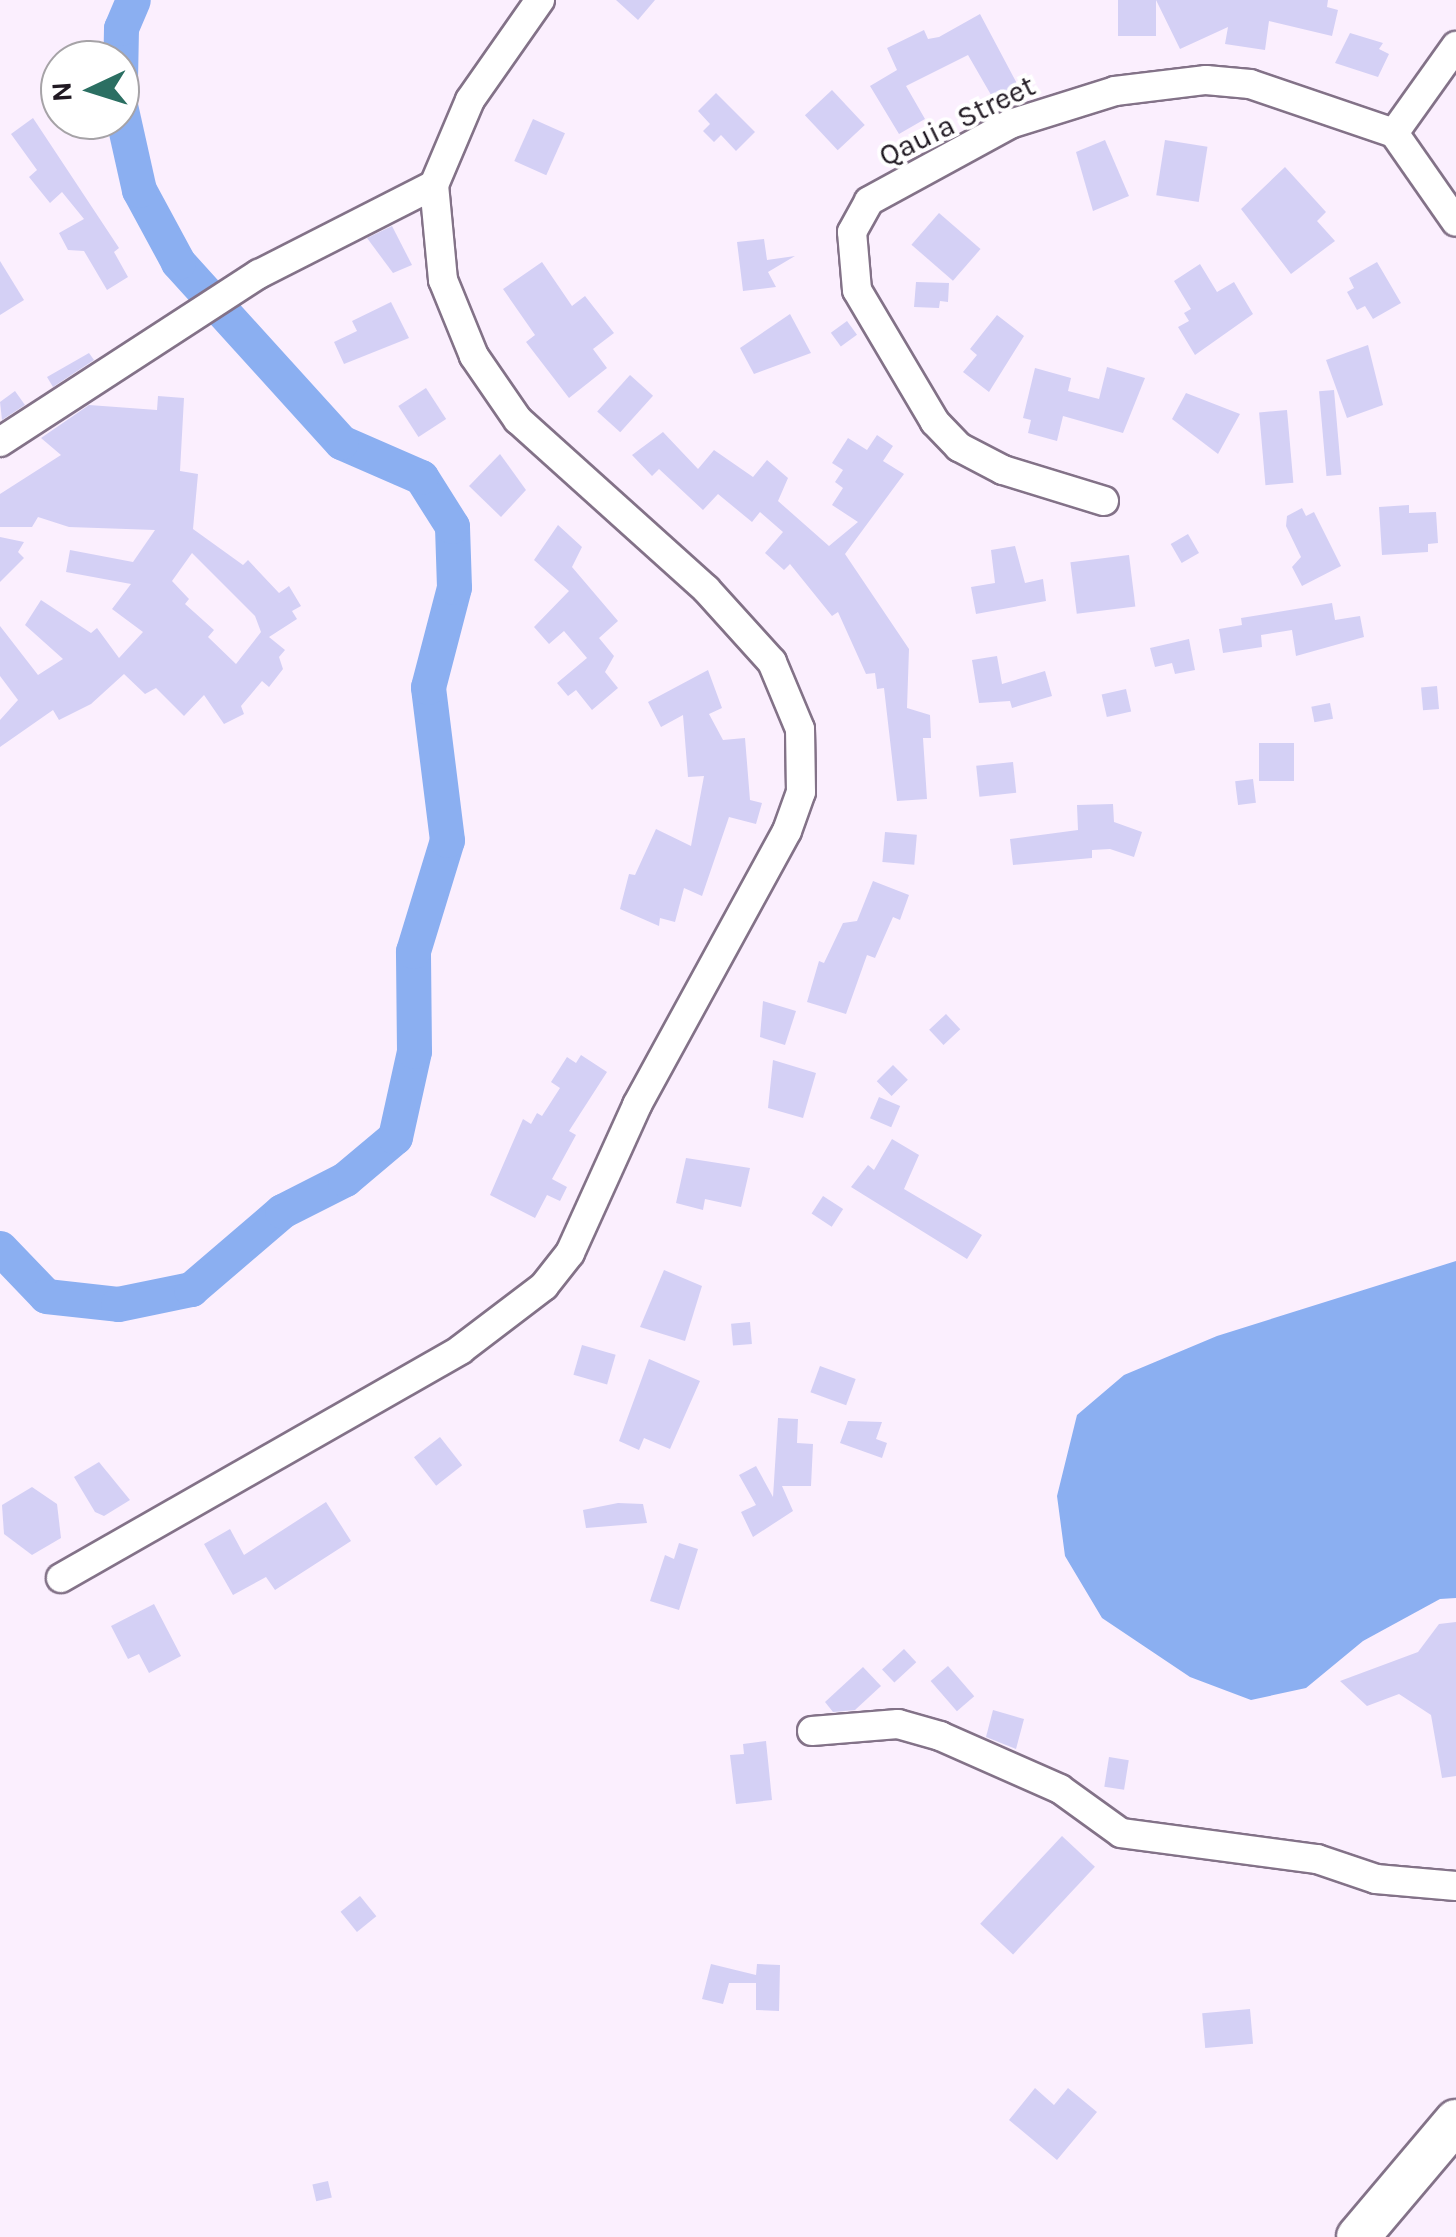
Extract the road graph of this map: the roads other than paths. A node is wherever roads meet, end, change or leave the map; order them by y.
1 (540, 0) edge
2 (1456, 46) edge
3 (1394, 133) junction
4 (434, 184) junction
5 (1456, 222) edge
6 (0, 442) edge
7 (1104, 501) dead end
8 (61, 1578) dead end
9 (812, 1731) dead end
10 (1456, 1886) edge
11 (1456, 2120) edge
12 (1358, 2237) edge

1 - 4 street
2 - 3 street
3 - 5 street
3 - 7 street, Qauia Street
4 - 6 street
4 - 8 street
9 - 10 street
11 - 12 highway

